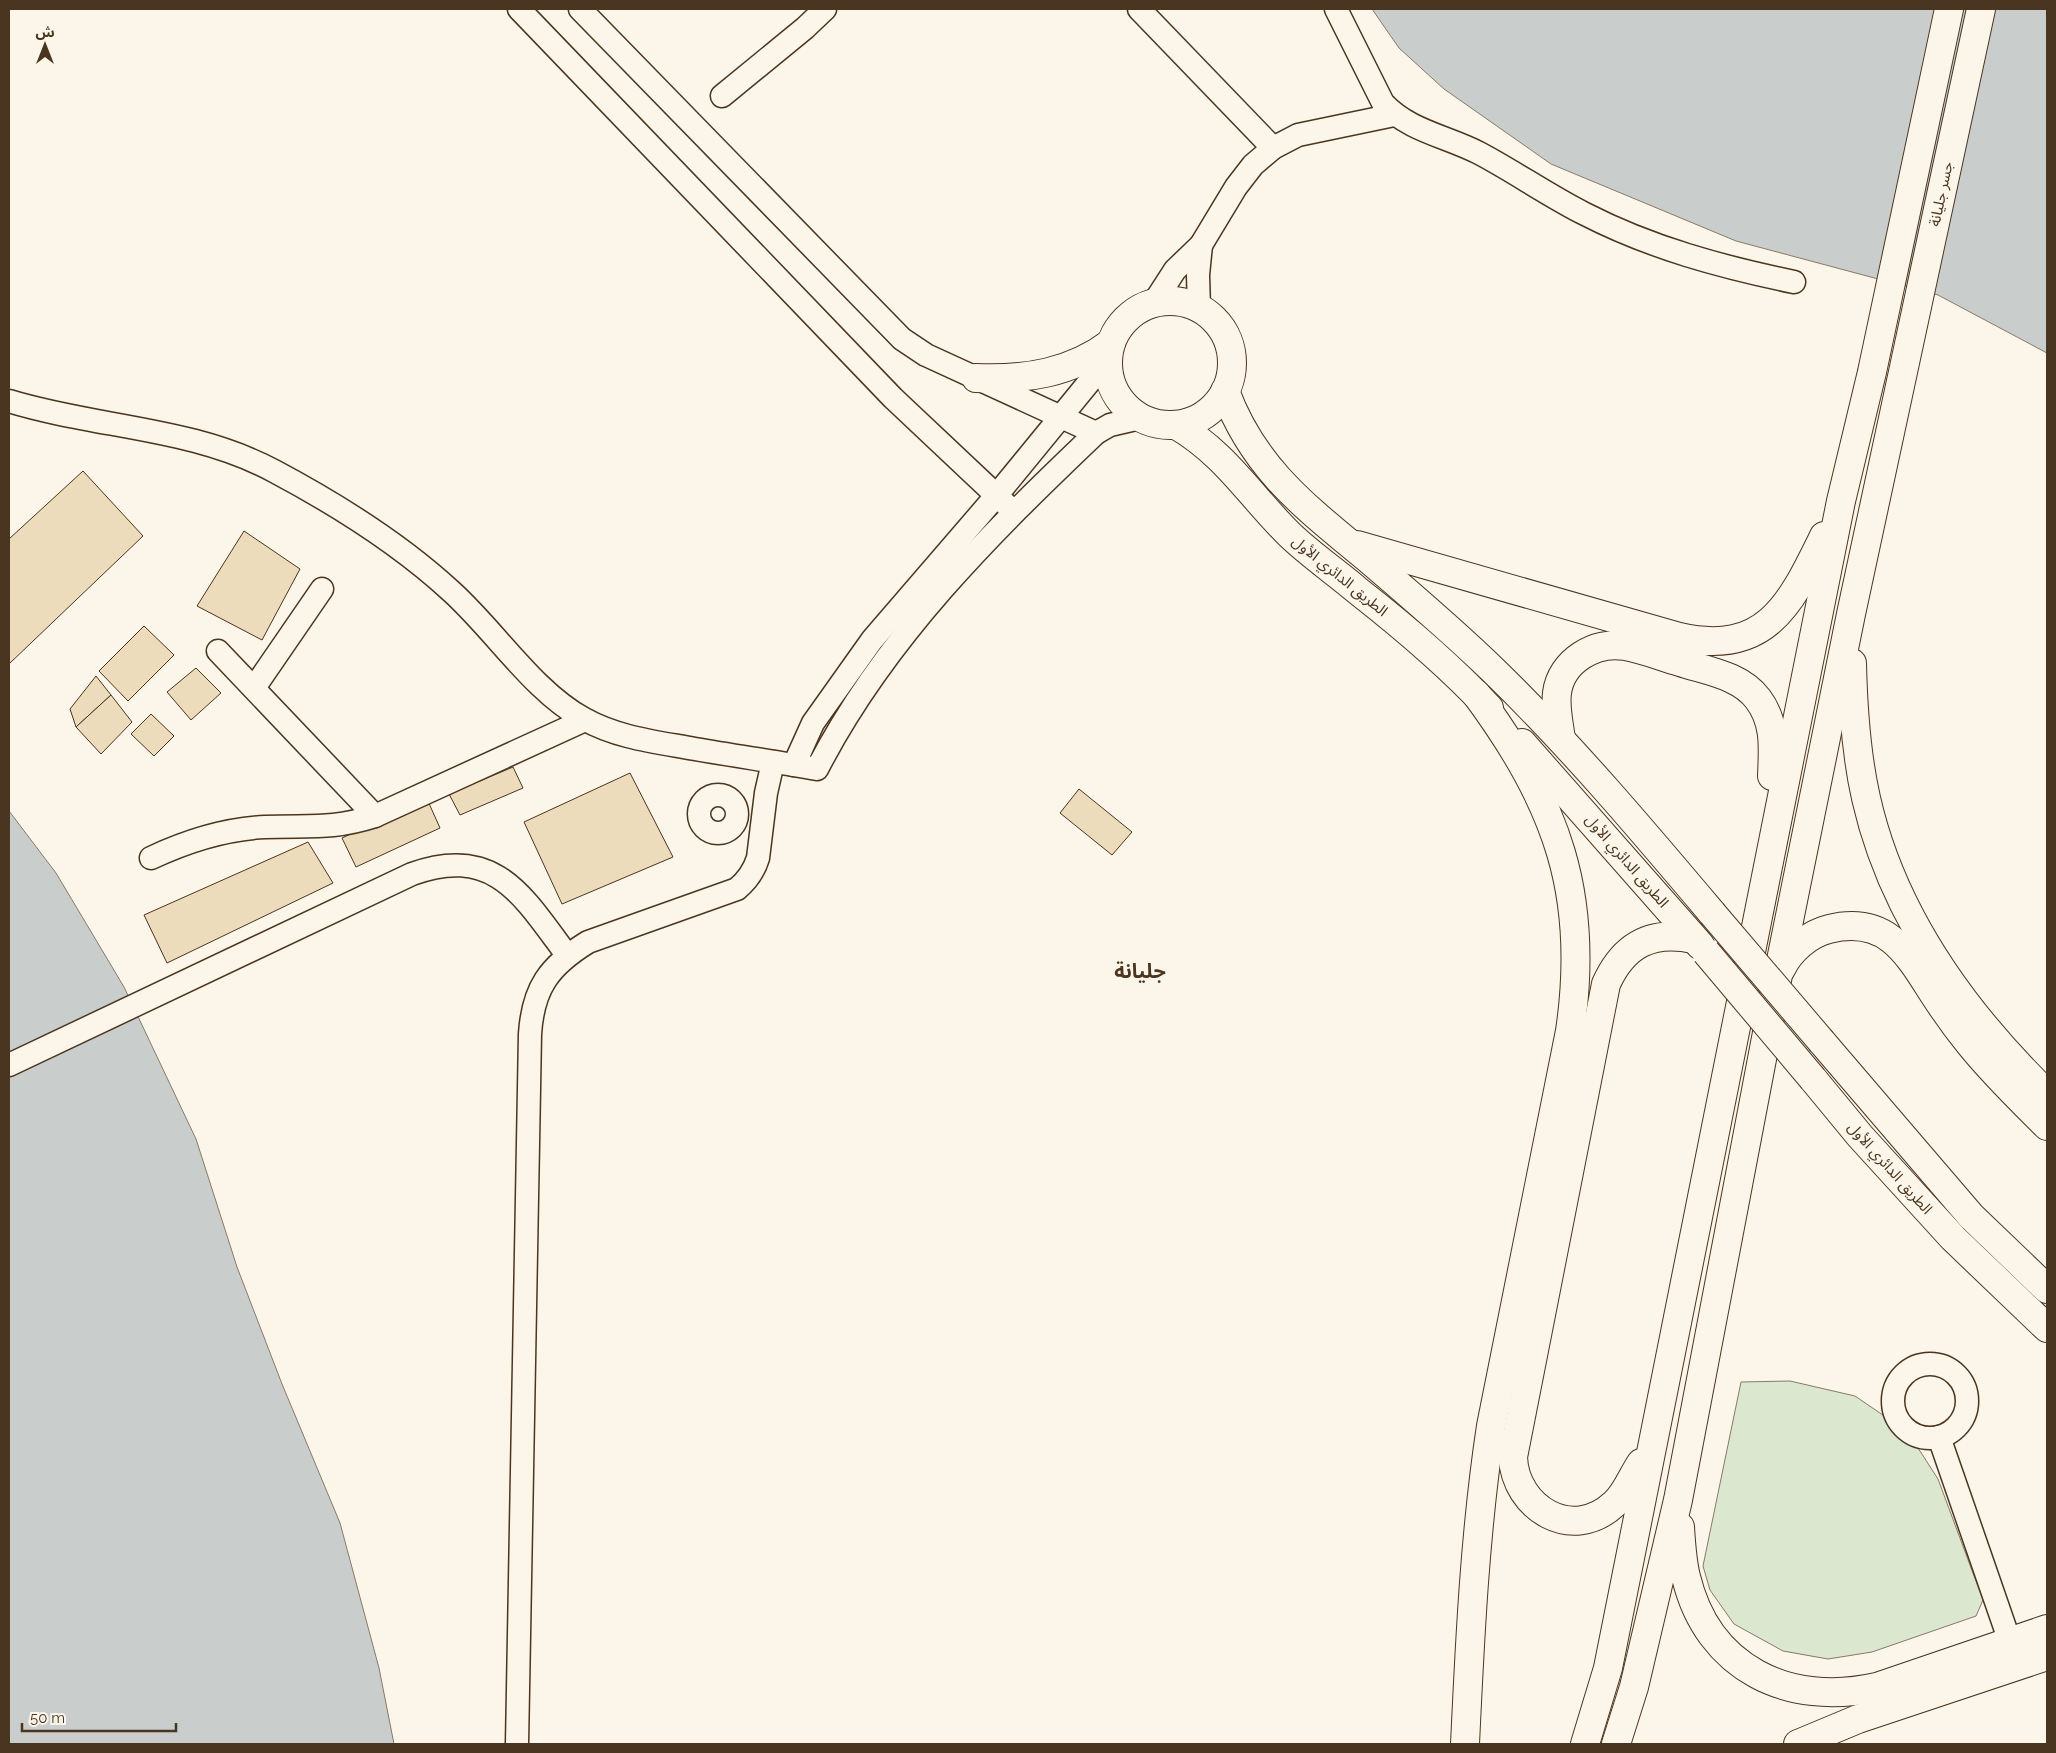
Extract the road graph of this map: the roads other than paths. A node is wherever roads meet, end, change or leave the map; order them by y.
1 (519, 9) edge
2 (580, 9) edge
3 (825, 9) edge
4 (1140, 9) edge
5 (1336, 9) edge
6 (1949, 9) edge
7 (1981, 9) edge
8 (722, 96) dead end
9 (1394, 115) junction
10 (1273, 148) junction
11 (1201, 245) junction
12 (1794, 282) dead end
13 (1153, 304) junction
14 (1199, 309) junction
15 (1109, 351) junction
16 (976, 378) junction
17 (1225, 391) junction
18 (9, 401) edge
19 (1063, 417) junction
20 (1140, 418) junction
21 (1176, 425) junction
22 (1096, 433) junction
23 (996, 496) junction
24 (1841, 501) junction
25 (1014, 512) junction
26 (1349, 543) junction
27 (322, 589) dead end
28 (1851, 614) junction
29 (218, 650) dead end
30 (254, 688) junction
31 (1476, 694) junction
32 (585, 720) junction
33 (1561, 739) junction
34 (783, 764) junction
35 (737, 812) dead end
36 (764, 812) junction
37 (375, 816) junction
38 (1775, 829) junction
39 (151, 858) dead end
40 (1700, 945) junction
41 (566, 955) junction
42 (1778, 975) junction
43 (9, 1065) edge
44 (2047, 1094) edge
45 (2047, 1126) edge
46 (2047, 1289) edge
47 (2047, 1328) edge
48 (1940, 1437) dead end
49 (1650, 1451) junction
50 (1678, 1500) junction
51 (2047, 1629) edge
52 (2010, 1642) junction
53 (2047, 1656) edge
54 (517, 1744) edge
55 (1465, 1744) edge
56 (1585, 1744) edge
57 (1616, 1744) edge
58 (1798, 1744) edge

1 - 23 street
2 - 16 street
3 - 8 street
4 - 10 street
5 - 9 street
6 - 24 main road, جسر جليانة
7 - 28 main road, جسر جليانة
9 - 10 street
9 - 12 street
10 - 11 street
11 - 13 street
11 - 14 street
13 - 14 main road
13 - 15 main road
14 - 17 main road
15 - 16 main road
15 - 19 street
15 - 20 main road
16 - 19 street
17 - 21 main road
17 - 26 main road, الطريق الدائري الأول
18 - 32 street
19 - 22 street
19 - 23 street
20 - 21 main road
20 - 22 street
21 - 31 main road, الطريق الدائري الأول
22 - 25 street
23 - 25 street
23 - 34 street
24 - 26 main road
24 - 38 main road
25 - 34 street
26 - 33 main road, الطريق الدائري الأول
27 - 30 street
28 - 42 main road
28 - 44 main road
29 - 30 street
30 - 37 street
31 - 40 main road, الطريق الدائري الأول
31 - 55 main road
32 - 34 street
32 - 37 street
33 - 38 main road
33 - 46 main road, الطريق الدائري الأول, bridge
34 - 36 street
35 - 36 street
36 - 41 street
37 - 39 street
38 - 49 main road
40 - 47 main road, الطريق الدائري الأول, bridge
40 - 49 main road
41 - 43 street
41 - 54 street
42 - 45 main road
42 - 50 main road
48 - 52 street
49 - 56 main road
50 - 52 main road
50 - 57 main road
51 - 52 main road
53 - 58 main road

